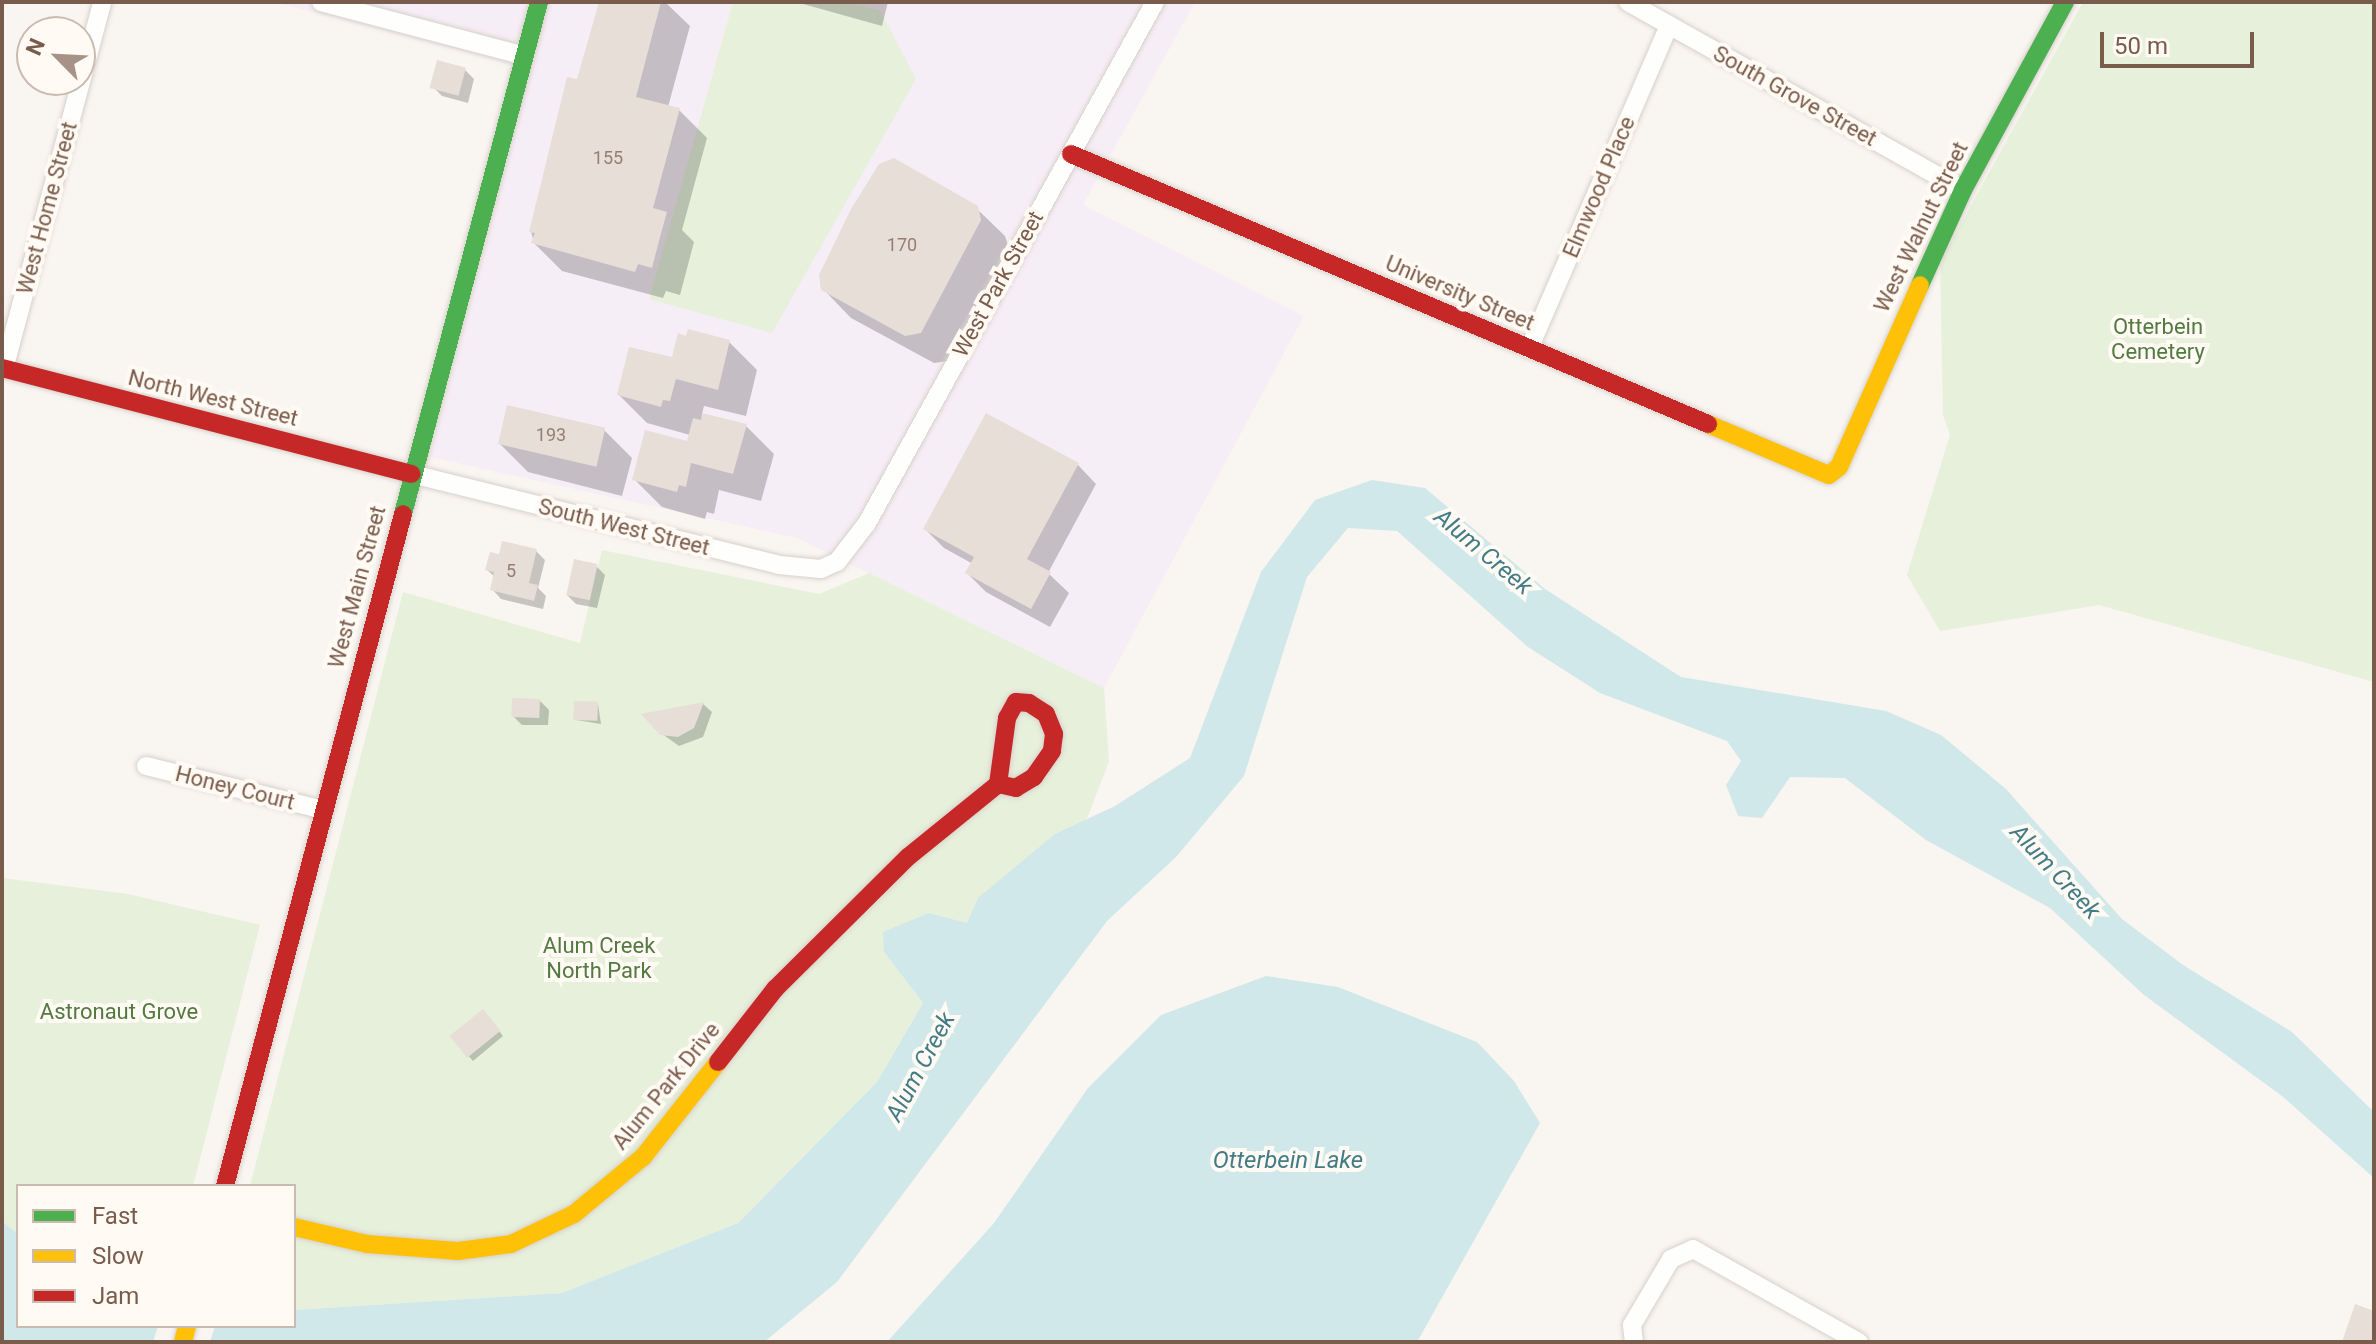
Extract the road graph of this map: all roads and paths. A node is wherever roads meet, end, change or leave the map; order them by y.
1 (102, 2) edge
2 (321, 2) edge
3 (539, 2) edge
4 (1155, 2) edge
5 (1628, 2) edge
6 (2065, 2) edge
7 (1669, 25) junction
8 (525, 56) junction
9 (1071, 154) junction
10 (1963, 190) junction
11 (1529, 349) junction
12 (3, 368) edge
13 (412, 474) junction
14 (1829, 475) joint
15 (837, 562) joint
16 (146, 766) dead end
17 (998, 784) junction
18 (324, 810) junction
19 (226, 1184) edge
20 (296, 1227) edge
21 (1634, 1342) edge
22 (1859, 1342) edge

1 - 12 street, West Home Street
2 - 8 street
3 - 8 street, West Main Street
4 - 9 street, West Park Street
5 - 7 street, South Grove Street
6 - 10 street, West Walnut Street
7 - 10 street, South Grove Street
7 - 11 street, Elmwood Place
8 - 13 street, West Main Street
9 - 11 street, University Street
9 - 15 street, West Park Street
10 - 14 street, West Walnut Street
11 - 14 street, University Street
12 - 13 street, North West Street
13 - 15 street, South West Street
13 - 18 street, West Main Street
16 - 18 street, Honey Court
17 - 17 street, Alum Park Drive
17 - 20 street, Alum Park Drive
18 - 19 street, West Main Street
21 - 22 street

